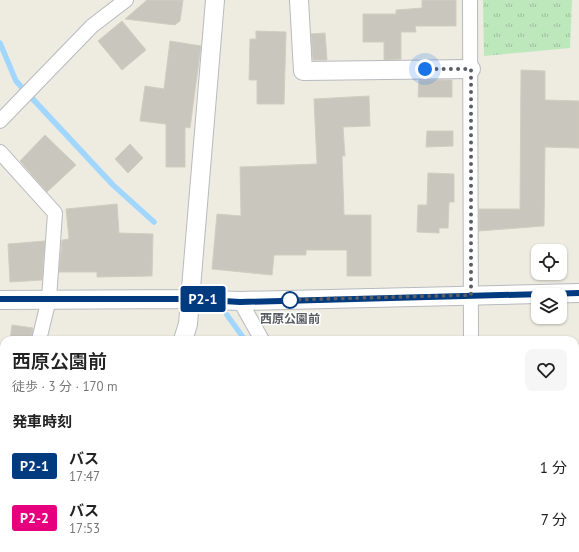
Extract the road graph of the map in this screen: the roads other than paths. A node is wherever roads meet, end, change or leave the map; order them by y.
1 (126, 0) edge
2 (215, 0) edge
3 (299, 0) edge
4 (470, 0) edge
5 (471, 69) junction
6 (0, 121) edge
7 (0, 152) edge
8 (579, 293) edge
9 (471, 295) junction
10 (49, 299) junction
11 (189, 299) junction
12 (0, 300) edge
13 (240, 302) junction
14 (40, 336) edge
15 (184, 336) edge
16 (260, 336) edge
17 (471, 336) edge

1 - 6 street
2 - 11 street
3 - 5 street
4 - 5 street
5 - 9 street
7 - 10 street
8 - 9 street
9 - 13 street
9 - 17 street
10 - 11 street
10 - 12 street
10 - 14 street
11 - 13 street
11 - 15 street
13 - 16 street

